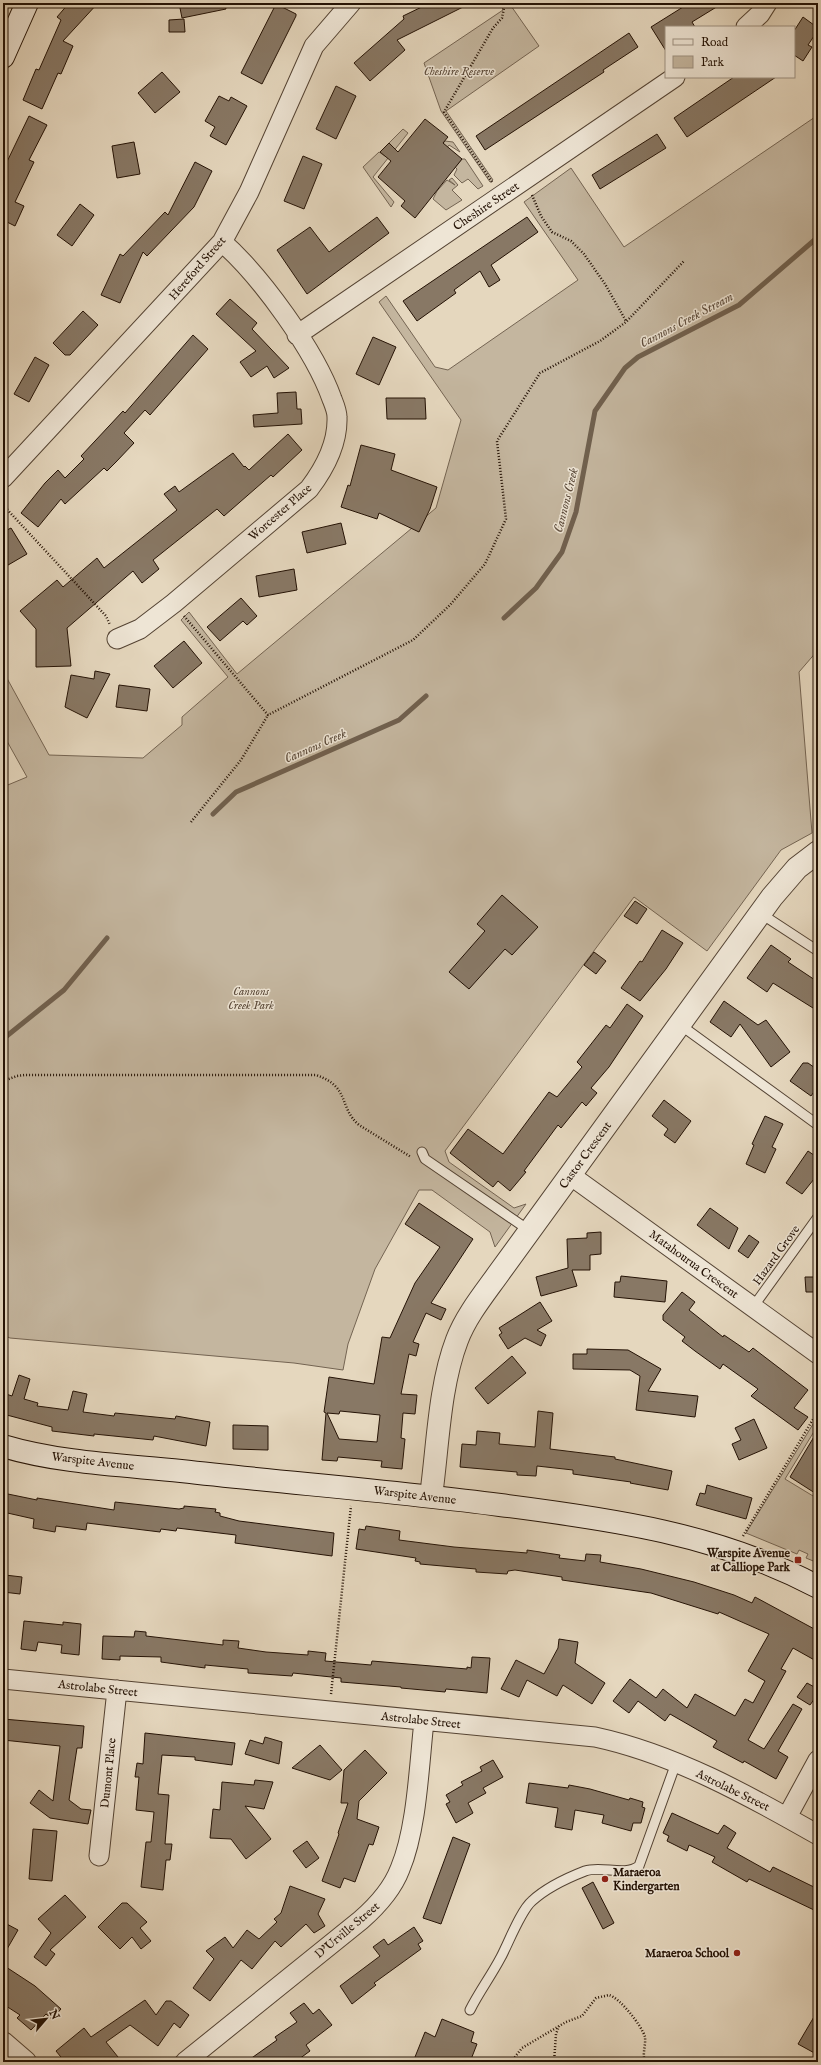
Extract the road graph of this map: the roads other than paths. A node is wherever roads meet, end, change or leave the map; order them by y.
1 (27, 3) edge
2 (351, 3) edge
3 (767, 3) edge
4 (747, 26) edge
5 (3, 57) edge
6 (674, 78) edge
7 (222, 242) junction
8 (297, 335) junction
9 (3, 478) edge
10 (117, 639) road end
11 (818, 852) edge
12 (760, 913) junction
13 (818, 951) edge
14 (679, 1024) junction
15 (818, 1125) edge
16 (422, 1152) road end
17 (570, 1175) junction
18 (818, 1218) edge
19 (530, 1231) junction
20 (754, 1307) junction
21 (818, 1354) edge
22 (3, 1446) edge
23 (432, 1496) junction
24 (818, 1587) edge
25 (3, 1679) edge
26 (117, 1690) junction
27 (424, 1721) junction
28 (818, 1760) edge
29 (676, 1763) junction
30 (786, 1817) junction
31 (818, 1835) edge
32 (99, 1856) dead end
33 (470, 2010) dead end
34 (3, 2043) edge
35 (25, 2062) edge
36 (185, 2062) edge

1 - 5 main road
2 - 7 street, Hereford Street
3 - 4 street
6 - 8 street, Cheshire Street
7 - 8 street, Worcester Place
7 - 9 street, Hereford Street
8 - 10 street, Worcester Place
11 - 12 main road, Castor Crescent
12 - 13 lane
12 - 14 main road, Castor Crescent
14 - 15 lane
14 - 17 main road, Castor Crescent
16 - 19 lane
17 - 19 main road, Castor Crescent
17 - 20 street, Matahourua Crescent
18 - 20 lane, Hazard Grove
19 - 23 main road, Castor Crescent
20 - 21 street, Matahourua Crescent
22 - 23 main road, Warspite Avenue
23 - 24 main road, Warspite Avenue
25 - 26 street, Astrolabe Street
26 - 27 street, Astrolabe Street
26 - 32 street, Dumont Place
27 - 29 street, Astrolabe Street
27 - 36 street, D'Urville Street
28 - 30 street
29 - 30 street, Astrolabe Street
29 - 33 lane
30 - 31 street, Astrolabe Street
34 - 35 main road

